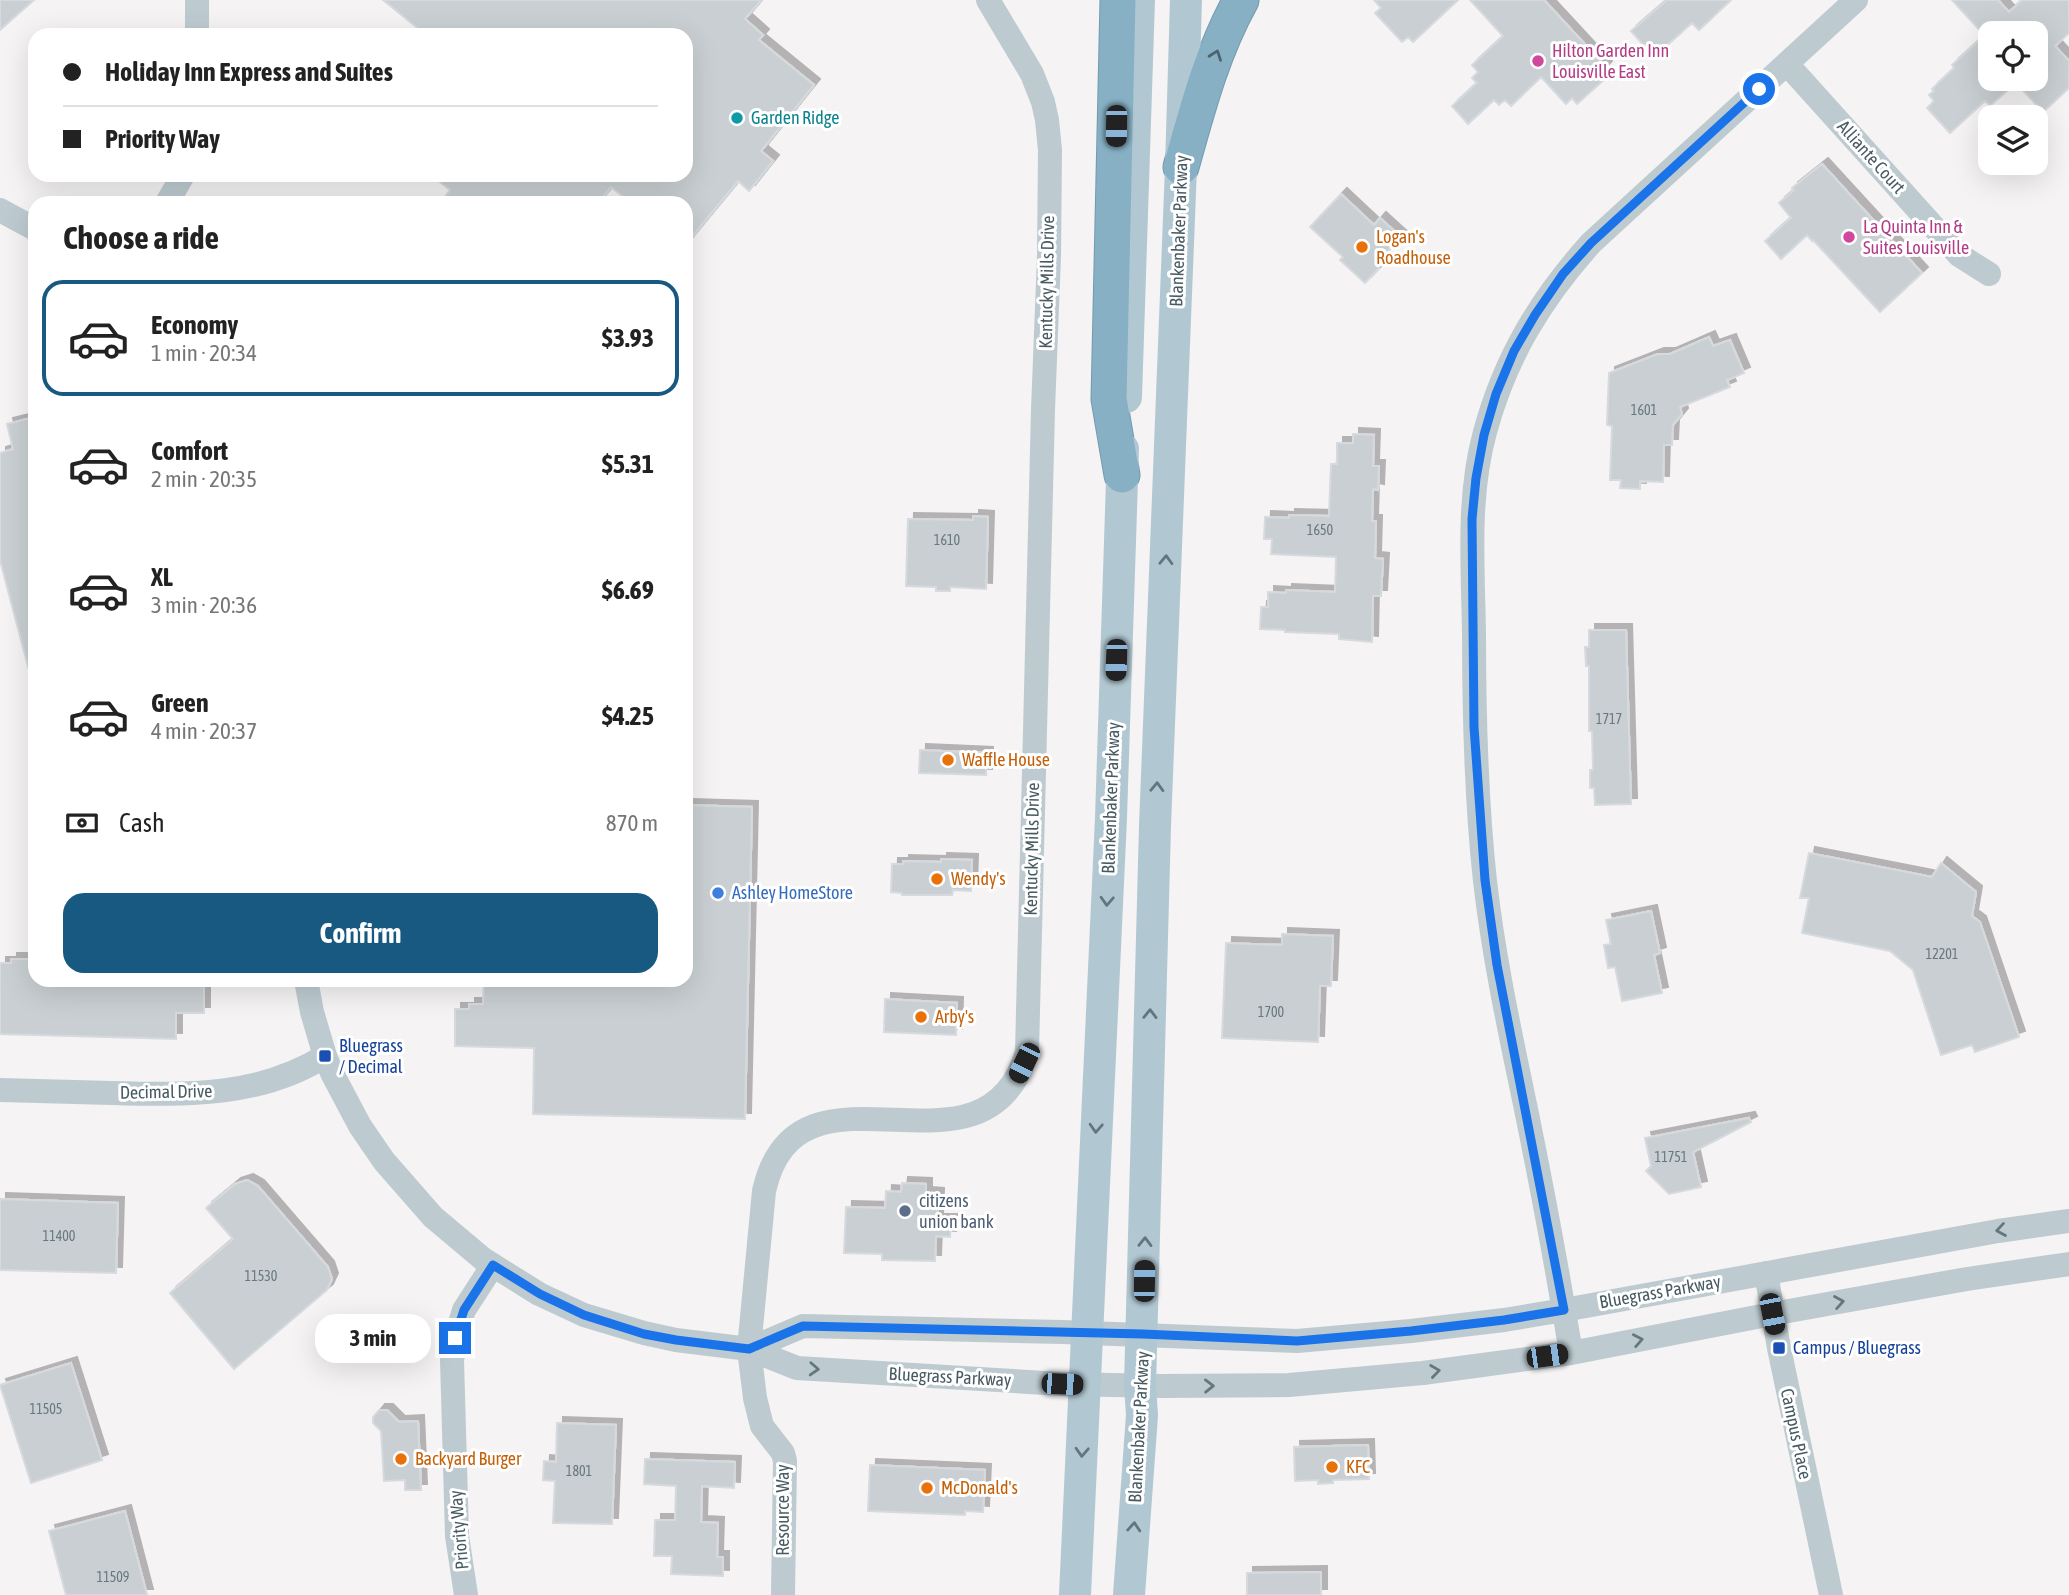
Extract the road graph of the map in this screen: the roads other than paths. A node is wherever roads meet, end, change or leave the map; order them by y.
1 (197, 0) edge
2 (988, 0) edge
3 (1118, 0) edge
4 (1139, 0) edge
5 (1186, 0) edge
6 (1241, 0) edge
7 (1856, 0) edge
8 (197, 28) edge
9 (1787, 64) junction
10 (1181, 167) junction
11 (0, 211) edge
12 (28, 225) edge
13 (1989, 274) dead end
14 (1122, 475) junction
15 (307, 987) edge
16 (325, 1056) junction
17 (0, 1090) edge
18 (2069, 1221) edge
19 (2069, 1264) edge
20 (493, 1265) junction
21 (1766, 1273) junction
22 (1564, 1310) junction
23 (1772, 1314) junction
24 (1087, 1333) junction
25 (1143, 1334) junction
26 (749, 1349) junction
27 (1571, 1353) junction
28 (1085, 1384) junction
29 (1140, 1385) junction
30 (466, 1595) edge
31 (783, 1595) edge
32 (1075, 1595) edge
33 (1129, 1595) edge
34 (1831, 1595) edge

1 - 8 street
2 - 26 street, Kentucky Mills Drive
3 - 14 highway
4 - 14 main road, Blankenbaker Parkway
5 - 10 main road, Blankenbaker Parkway
10 -> 6 highway
7 - 9 street
9 - 13 street, Alliante Court
9 - 22 street
25 -> 10 main road, Blankenbaker Parkway
11 - 12 street
14 -> 24 main road, Blankenbaker Parkway
15 - 16 street, Bluegrass Parkway
16 - 17 street, Decimal Drive
16 - 20 street, Bluegrass Parkway
18 -> 21 street, Bluegrass Parkway
23 -> 19 street, Bluegrass Parkway
20 - 26 street, Bluegrass Parkway
20 - 30 street, Priority Way
21 - 22 street, Bluegrass Parkway
21 - 23 street, Campus Place
22 - 25 street, Bluegrass Parkway
22 - 27 street
27 -> 23 street, Bluegrass Parkway
23 - 34 street, Campus Place
24 - 25 street, Bluegrass Parkway
24 - 26 street, Bluegrass Parkway
24 - 28 main road, Blankenbaker Parkway
25 - 29 main road, Blankenbaker Parkway
26 -> 28 street, Bluegrass Parkway
26 - 31 street, Resource Way
29 -> 27 street, Bluegrass Parkway
28 - 29 street, Bluegrass Parkway
28 -> 32 main road, Blankenbaker Parkway
33 -> 29 main road, Blankenbaker Parkway

